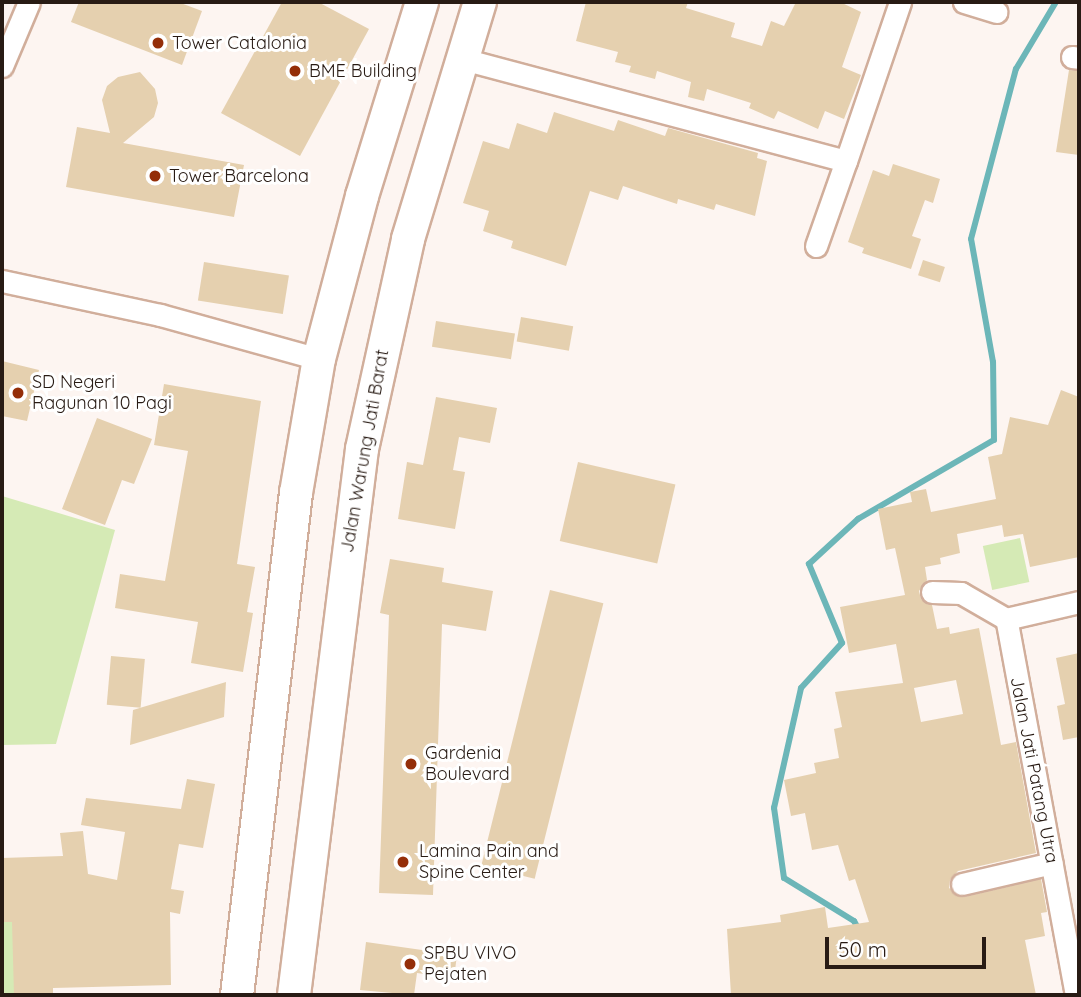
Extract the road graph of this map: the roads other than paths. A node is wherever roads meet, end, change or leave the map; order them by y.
1 (29, 2) edge
2 (422, 2) edge
3 (480, 2) edge
4 (900, 2) edge
5 (964, 2) edge
6 (996, 12) dead end
7 (463, 59) junction
8 (2, 66) edge
9 (846, 161) junction
10 (816, 246) dead end
11 (2, 281) edge
12 (319, 359) junction
13 (932, 592) dead end
14 (1079, 602) edge
15 (1006, 619) junction
16 (1052, 863) junction
17 (962, 884) dead end
18 (237, 995) edge
19 (293, 995) edge
20 (1076, 995) edge

1 - 8 street
2 - 12 main road
3 - 7 main road, Jalan Warung Jati Barat
4 - 9 street
5 - 6 street
7 - 9 street
7 - 19 main road, Jalan Warung Jati Barat
9 - 10 street
11 - 12 street
12 - 18 main road
13 - 15 street
14 - 15 street
15 - 16 street, Jalan Jati Patang Utra
16 - 17 street
16 - 20 street, Jalan Jati Patang Utra

